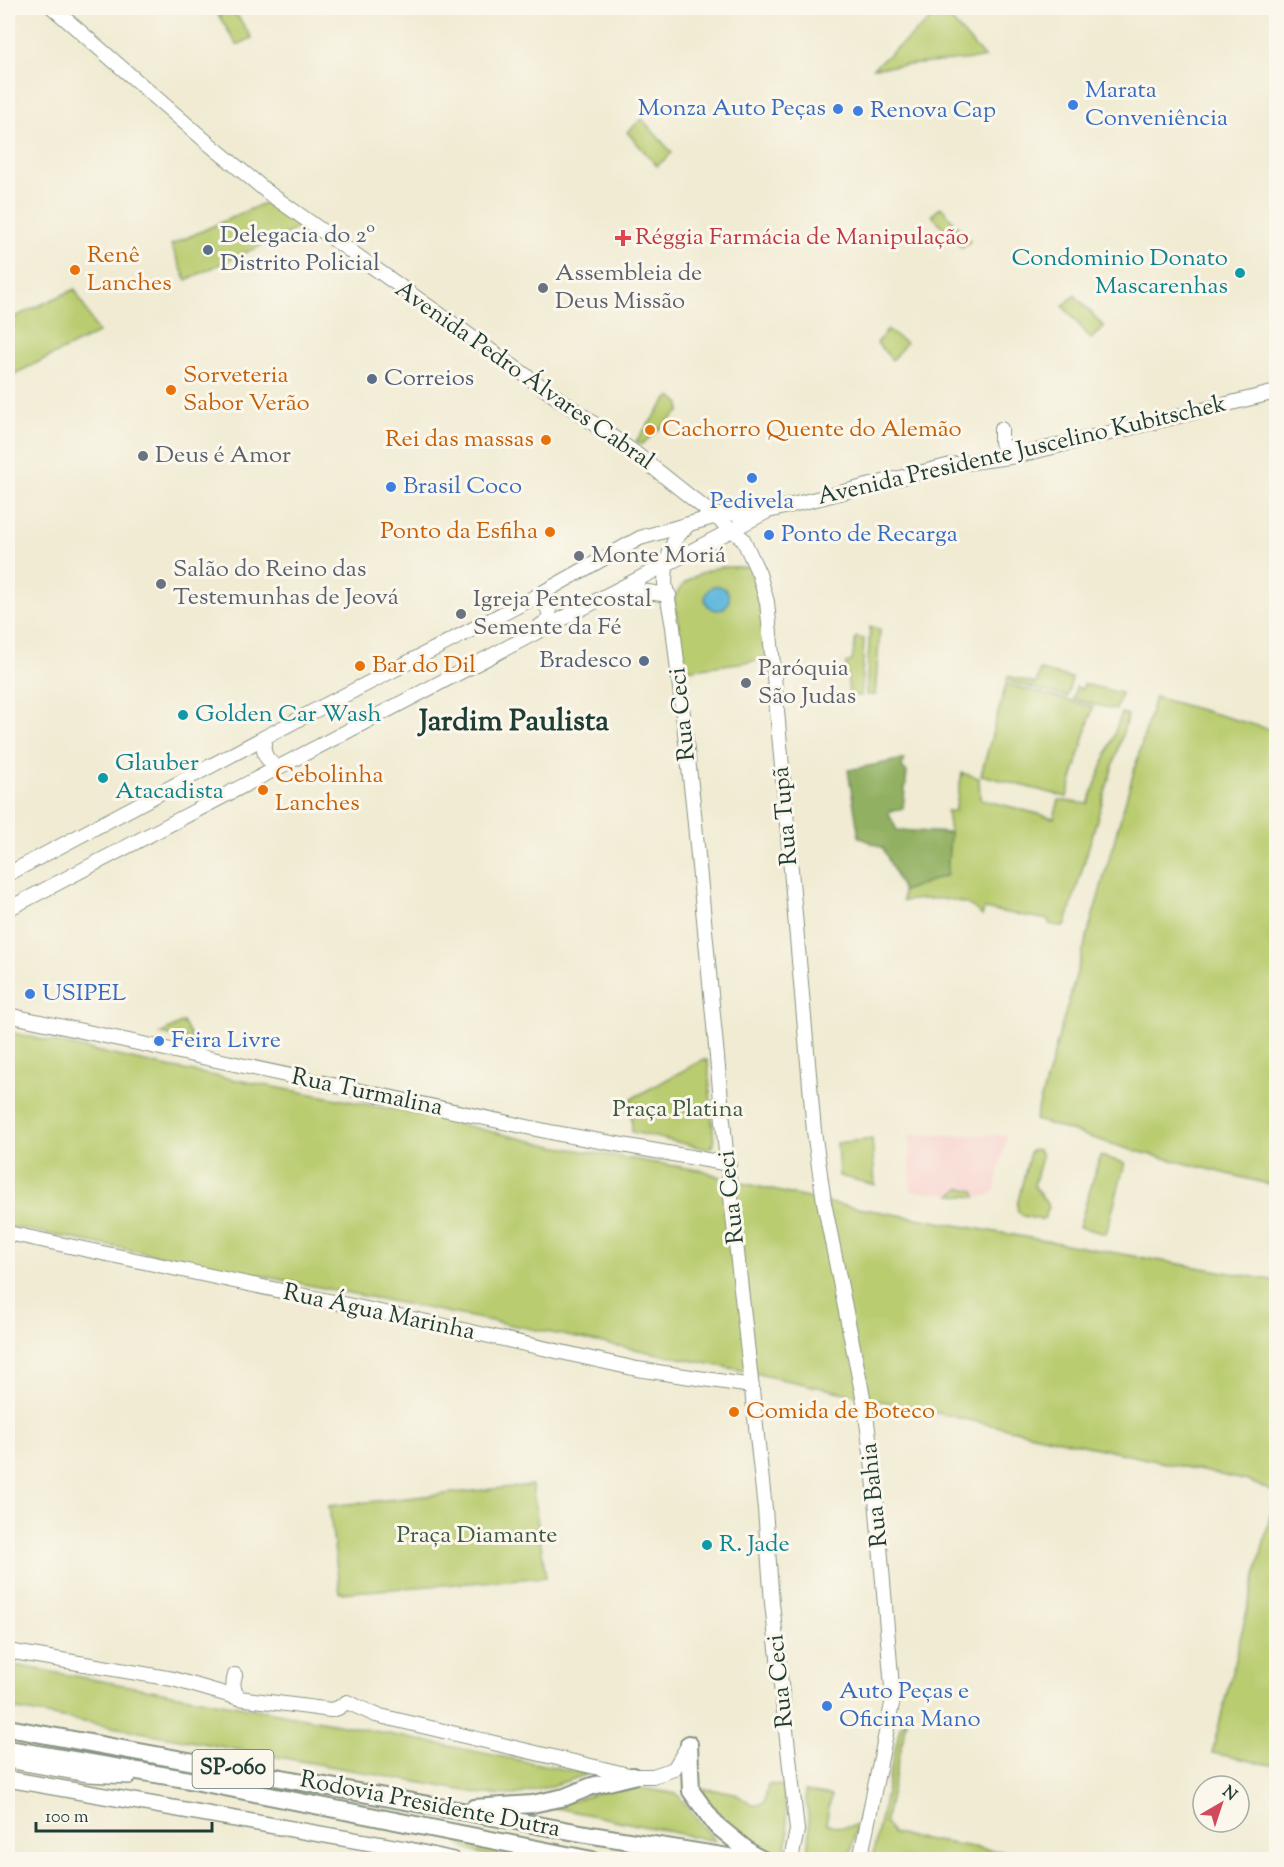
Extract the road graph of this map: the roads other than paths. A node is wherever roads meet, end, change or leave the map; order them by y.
1 (53, 8) edge
2 (1276, 392) edge
3 (1001, 429) dead end
4 (1016, 456) junction
5 (768, 511) junction
6 (717, 516) junction
7 (689, 524) junction
8 (732, 530) junction
9 (666, 565) junction
10 (615, 590) junction
11 (669, 595) junction
12 (533, 598) junction
13 (512, 646) junction
14 (265, 737) junction
15 (277, 767) junction
16 (8, 874) edge
17 (8, 909) edge
18 (8, 1015) edge
19 (814, 1131) joint
20 (729, 1164) junction
21 (8, 1233) edge
22 (752, 1386) junction
23 (8, 1651) edge
24 (235, 1675) dead end
25 (239, 1698) junction
26 (8, 1728) edge
27 (689, 1744) joint
28 (8, 1749) edge
29 (8, 1760) edge
30 (633, 1776) junction
31 (179, 1778) junction
32 (8, 1779) edge
33 (458, 1810) junction
34 (453, 1860) edge
35 (592, 1860) edge
36 (747, 1860) edge
37 (763, 1860) edge
38 (791, 1860) edge
39 (860, 1860) edge

1 - 6 main road, Avenida Pedro Álvares Cabral
2 - 4 main road, Avenida Presidente Juscelino Kubitschek
3 - 4 main road
4 - 5 main road, Avenida Presidente Juscelino Kubitschek
5 - 6 main road, Avenida Presidente Juscelino Kubitschek
5 - 8 main road, Avenida Presidente Juscelino Kubitschek
6 - 7 main road, Avenida Presidente Juscelino Kubitschek
6 - 8 main road, Rua Tupã
7 - 9 main road
7 - 12 main road, Avenida Presidente Juscelino Kubitschek
8 - 9 main road, Avenida Presidente Juscelino Kubitschek
8 - 19 main road, Rua Tupã
9 - 10 main road, Avenida Presidente Juscelino Kubitschek
9 - 11 main road, Rua Ceci
10 - 11 main road
10 - 13 main road, Avenida Presidente Juscelino Kubitschek
11 - 20 main road, Rua Ceci
12 - 13 main road
12 - 14 main road, Avenida Presidente Juscelino Kubitschek
13 - 15 main road
14 - 15 main road
14 - 16 main road, Avenida Presidente Juscelino Kubitschek
15 - 17 main road
18 - 20 main road, Rua Turmalina
19 - 39 main road, Rua Bahia
20 - 22 main road, Rua Ceci
21 - 22 main road, Rua Água Marinha
22 - 38 main road, Rua Ceci
23 - 25 main road
24 - 25 main road
25 - 30 main road
26 - 33 highway, Rodovia Presidente Dutra / SP-060
27 - 30 main road
27 - 37 highway
28 - 31 highway, Rodovia Presidente Dutra / SP-060
29 - 31 main road
30 - 33 highway
31 - 35 highway, Rodovia Presidente Dutra / SP-060
32 - 34 main road
33 - 36 highway, Rodovia Presidente Dutra / SP-060

